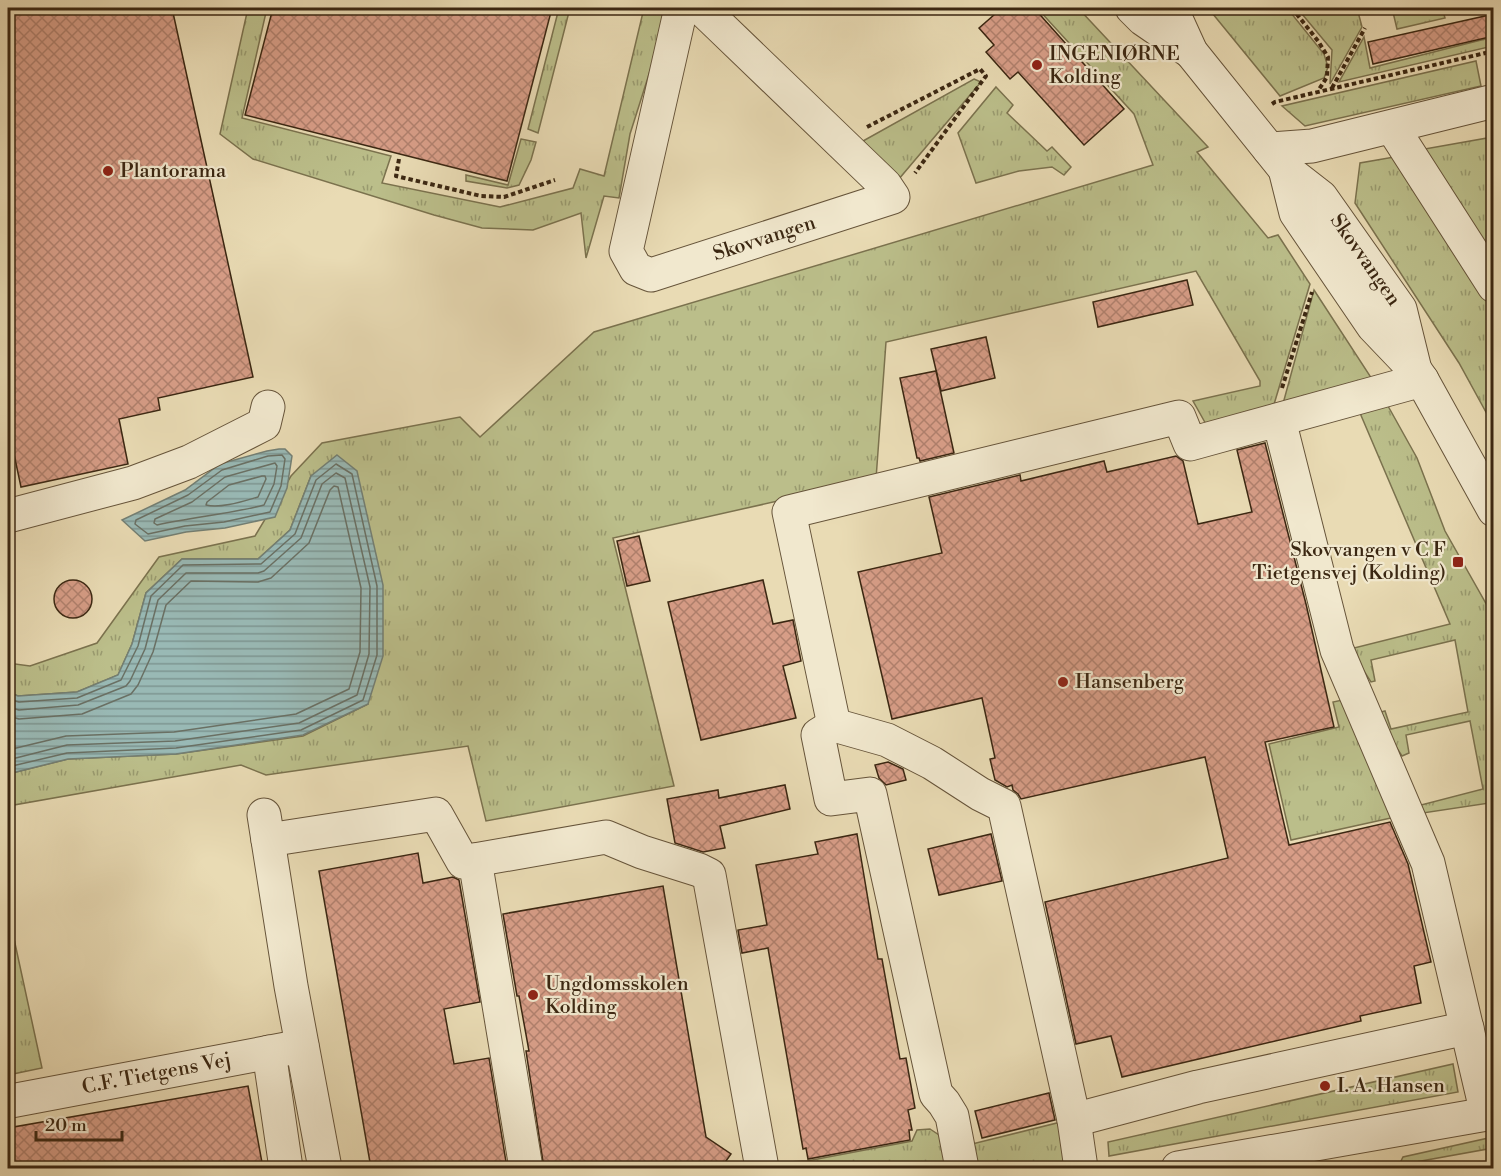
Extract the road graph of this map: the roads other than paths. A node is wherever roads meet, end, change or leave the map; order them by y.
1 (681, 8) edge
2 (701, 8) edge
3 (1132, 8) edge
4 (1172, 8) edge
5 (1191, 52) junction
6 (1494, 101) edge
7 (1392, 126) junction
8 (1277, 159) junction
9 (1494, 286) edge
10 (1419, 375) junction
11 (268, 407) dead end
12 (1279, 420) junction
13 (1494, 510) edge
14 (8, 516) edge
15 (834, 725) junction
16 (475, 860) junction
17 (1467, 1028) junction
18 (302, 1046) junction
19 (268, 1052) junction
20 (11, 1101) dead end
21 (1490, 1113) edge
22 (1074, 1120) junction
23 (286, 1168) edge
24 (325, 1168) edge
25 (526, 1168) edge
26 (762, 1168) edge
27 (962, 1168) edge
28 (1081, 1168) edge
29 (1178, 1168) edge

1 - 2 street, Skovvangen
3 - 5 street, Skovvangen
4 - 5 street, Skovvangen
5 - 8 street, Skovvangen
6 - 7 street
7 - 8 street
7 - 9 street
8 - 10 street, Skovvangen
8 - 10 street, Skovvangen
10 - 12 street
10 - 13 street, Skovvangen
11 - 14 street
12 - 15 street
12 - 17 street
15 - 22 street
15 - 27 street
16 - 18 street
16 - 25 street
16 - 26 street
17 - 21 street
17 - 22 street
18 - 19 street, C.F. Tietgens Vej
18 - 24 street
19 - 20 street, C.F. Tietgens Vej
19 - 23 street
21 - 29 street
22 - 28 street

